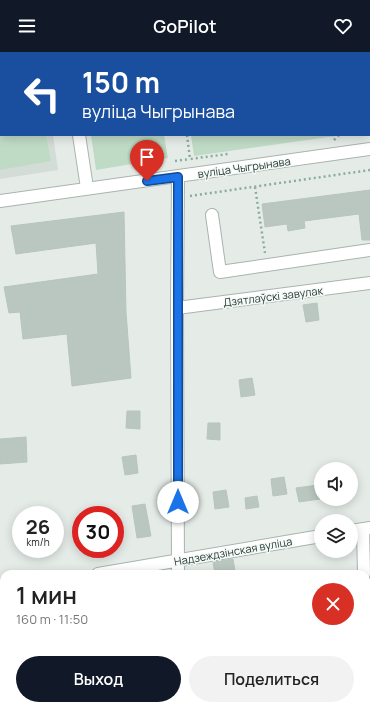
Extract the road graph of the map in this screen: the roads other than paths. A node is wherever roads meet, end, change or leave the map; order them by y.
1 (79, 136) edge
2 (370, 149) edge
3 (178, 177) junction
4 (87, 188) junction
5 (0, 201) edge
6 (212, 215) dead end
7 (370, 250) edge
8 (370, 283) edge
9 (177, 308) junction
10 (361, 530) edge
11 (314, 537) edge
12 (178, 561) junction
13 (123, 570) edge
14 (178, 570) edge
15 (364, 570) edge

1 - 4 street
2 - 3 street, вуліца Чыгрынава
3 - 4 street, вуліца Чыгрынава
3 - 9 street
4 - 5 street, вуліца Чыгрынава
6 - 7 street
8 - 9 street, Дзятлаўскі завулак
9 - 12 street
10 - 15 street
11 - 12 street, Надзеждзінская вуліца
12 - 13 street, Надзеждзінская вуліца
12 - 14 street

